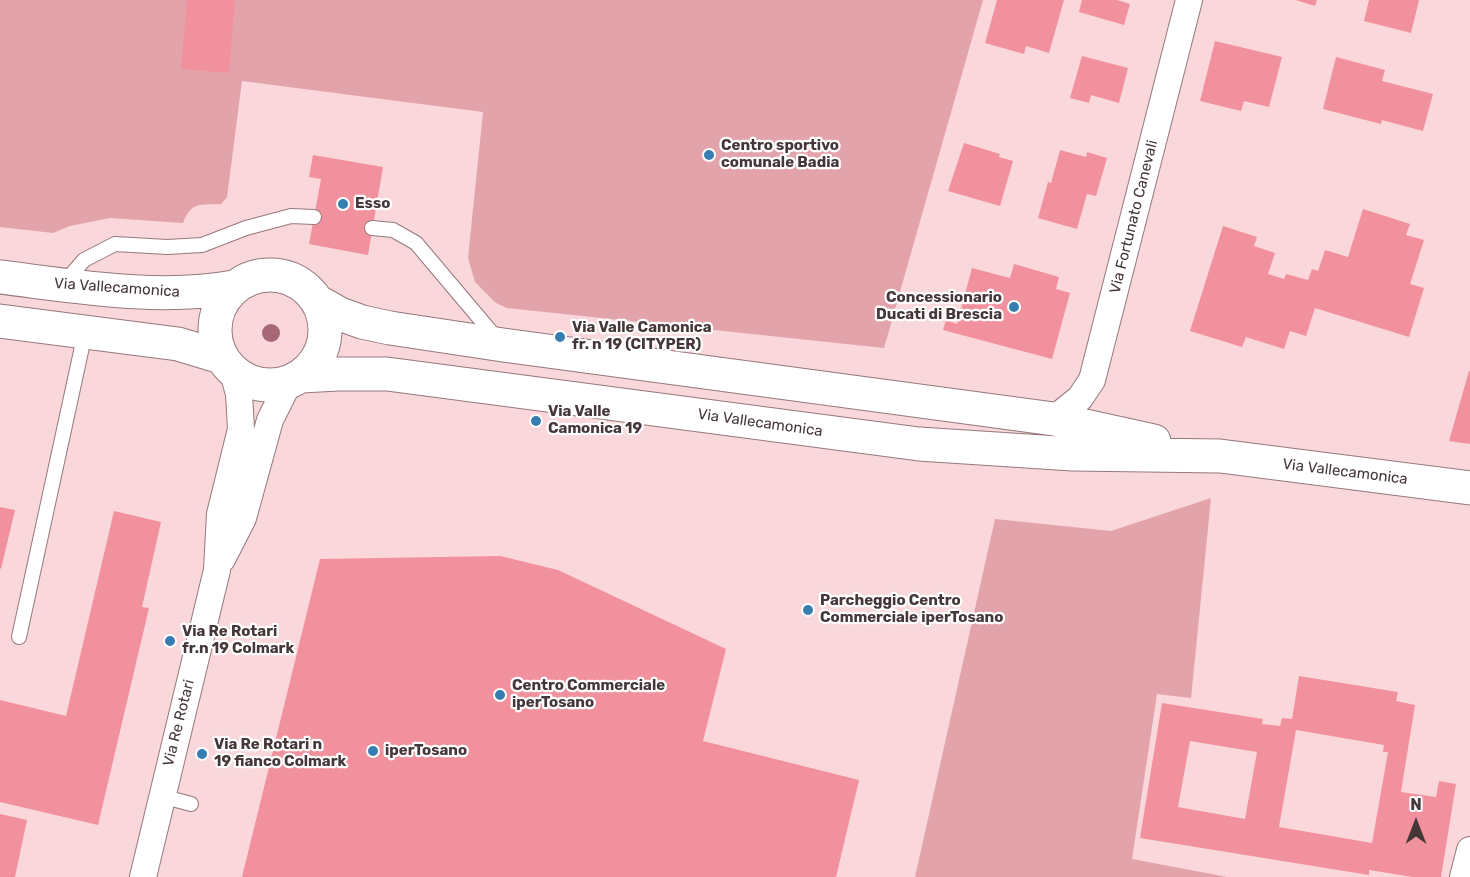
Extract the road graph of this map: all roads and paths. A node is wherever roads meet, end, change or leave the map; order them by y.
1 (1189, 0) edge
2 (314, 217) dead end
3 (372, 228) dead end
4 (0, 278) edge
5 (62, 285) junction
6 (234, 287) junction
7 (317, 301) junction
8 (0, 321) edge
9 (85, 333) junction
10 (502, 345) junction
11 (227, 364) junction
12 (295, 379) junction
13 (1054, 419) junction
14 (1220, 456) junction
15 (1470, 488) edge
16 (217, 570) junction
17 (19, 637) dead end
18 (161, 796) junction
19 (191, 804) dead end
20 (1470, 850) edge
21 (143, 877) edge
22 (1464, 877) edge

1 - 13 street, Via Fortunato Canevali
2 - 5 lane
3 - 10 lane
4 - 5 main road, Via Vallecamonica
5 - 6 main road, Via Vallecamonica
6 - 7 main road
6 - 11 main road
7 - 10 main road, Via Vallecamonica
7 - 12 main road
8 - 9 main road
9 - 11 main road
9 - 17 lane
10 - 13 main road, Via Vallecamonica
11 - 12 main road
11 - 16 street, Via Re Rotari
12 - 14 main road, Via Vallecamonica
12 - 16 street, Via Re Rotari
13 - 14 main road, Via Vallecamonica
14 - 15 main road, Via Vallecamonica
16 - 18 street, Via Re Rotari
18 - 19 lane
18 - 21 street, Via Re Rotari
20 - 22 street

